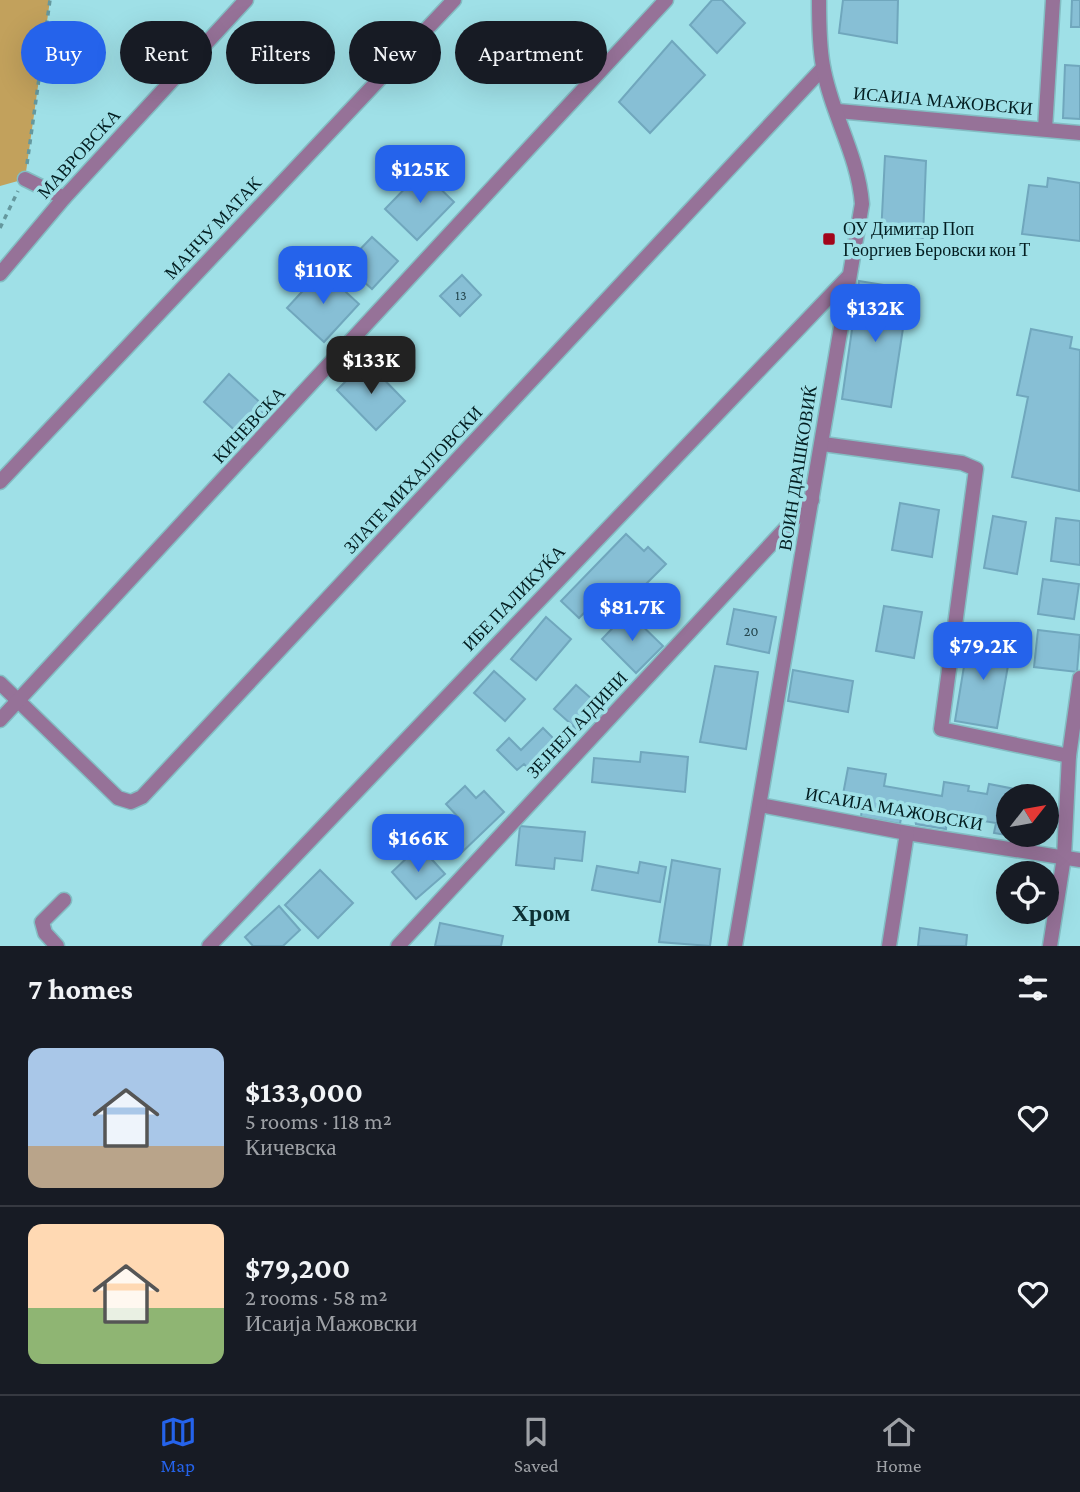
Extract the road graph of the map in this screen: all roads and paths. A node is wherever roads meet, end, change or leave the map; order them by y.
1 (50, 0) edge
2 (246, 0) edge
3 (454, 0) edge
4 (666, 0) edge
5 (819, 0) edge
6 (1053, 0) edge
7 (823, 68) junction
8 (838, 111) junction
9 (1045, 129) junction
10 (1080, 133) edge
11 (24, 179) junction
12 (64, 198) junction
13 (0, 228) edge
14 (0, 274) edge
15 (848, 277) junction
16 (823, 444) junction
17 (0, 482) edge
18 (813, 499) junction
19 (1080, 678) edge
20 (0, 683) edge
21 (19, 700) junction
22 (0, 720) edge
23 (1069, 756) junction
24 (760, 804) junction
25 (906, 833) junction
26 (1064, 857) junction
27 (1080, 860) edge
28 (64, 900) dead end
29 (57, 946) edge
30 (209, 946) edge
31 (398, 946) edge
32 (735, 946) edge
33 (889, 946) edge
34 (1050, 946) edge

1 - 11 path
2 - 12 street, МАВРОВСКА
3 - 17 street, МАНЧУ МАТАК
4 - 21 street, КИЧЕВСКА
5 - 7 street, ВОИН ДРАШКОВИЌ
6 - 9 street, ИСАИЈА МАЖОВСКИ
7 - 8 street, ВОИН ДРАШКОВИЌ
7 - 21 street, ЗЛАТЕ МИХАЈЛОВСКИ
8 - 9 street, ИСАИЈА МАЖОВСКИ
8 - 15 street, ВОИН ДРАШКОВИЌ
9 - 10 street, ИСАИЈА МАЖОВСКИ
11 - 12 street
11 - 13 path
12 - 14 street, МАВРОВСКА
15 - 16 street, ВОИН ДРАШКОВИЌ
15 - 30 street, ИБЕ ПАЛИКУЌА
16 - 18 street, ВОИН ДРАШКОВИЌ
16 - 23 street
18 - 24 street, ВОИН ДРАШКОВИЌ
18 - 31 street, ЗЕЈНЕЛ АЈДИНИ
19 - 23 street
20 - 21 street
21 - 22 street, КИЧЕВСКА
23 - 26 street
24 - 25 street, ИСАИЈА МАЖОВСКИ
24 - 32 street, ВОИН ДРАШКОВИЌ
25 - 26 street, ИСАИЈА МАЖОВСКИ
25 - 33 street
26 - 27 street, ИСАИЈА МАЖОВСКИ
26 - 34 street
28 - 29 street

